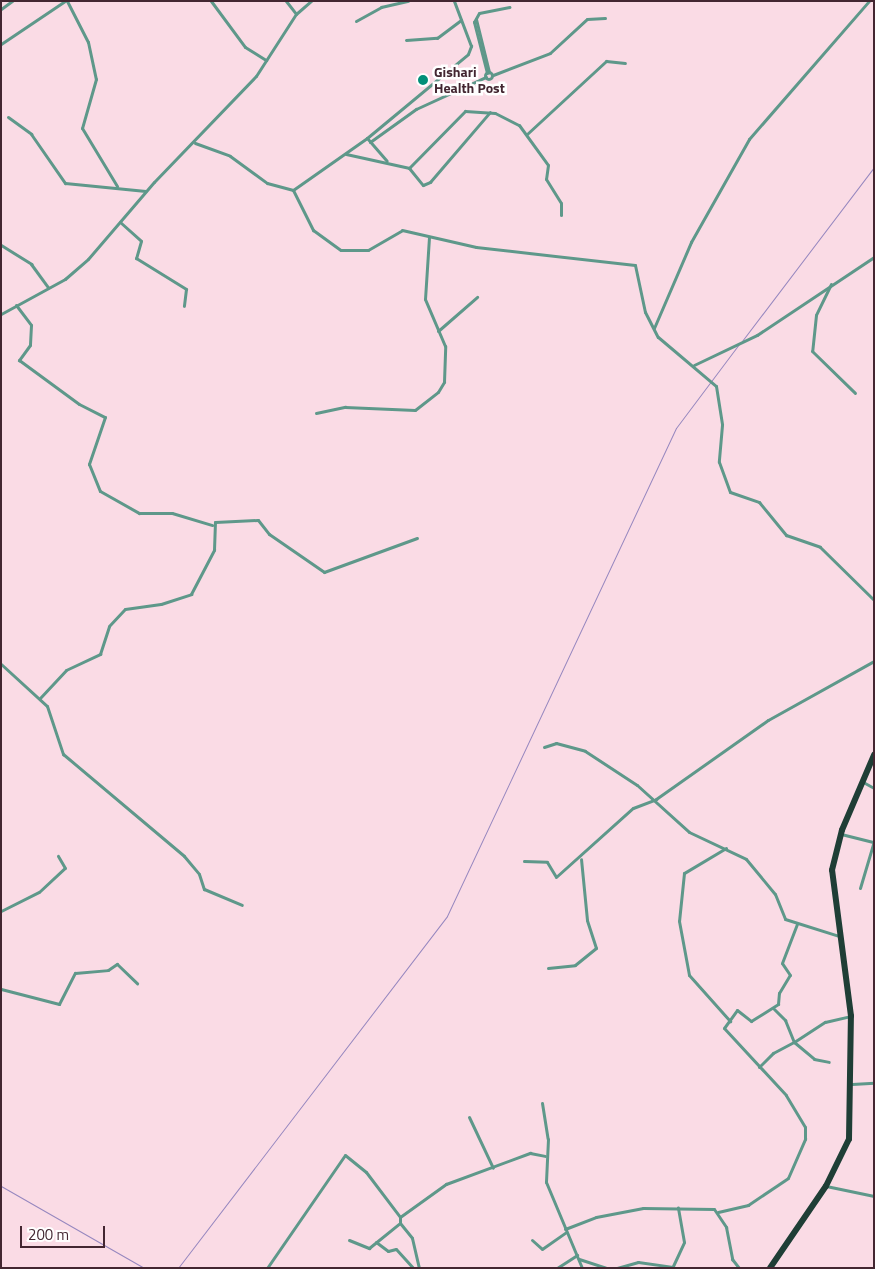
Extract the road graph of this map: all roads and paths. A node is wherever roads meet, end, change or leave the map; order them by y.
1 (12, 1) edge
2 (66, 1) edge
3 (211, 1) edge
4 (286, 1) edge
5 (311, 1) edge
6 (378, 1) edge
7 (408, 1) edge
8 (454, 1) edge
9 (869, 1) edge
10 (381, 7) junction
11 (509, 7) dead end
12 (1, 9) edge
13 (296, 14) junction
14 (475, 18) junction
15 (605, 18) dead end
16 (461, 20) junction
17 (356, 21) dead end
18 (406, 40) dead end
19 (479, 41) junction
20 (1, 44) edge
21 (471, 46) junction
22 (266, 60) junction
23 (625, 62) dead end
24 (488, 72) junction
25 (493, 75) junction
26 (486, 78) junction
27 (490, 112) junction
28 (8, 117) dead end
29 (526, 134) junction
30 (367, 138) junction
31 (195, 142) junction
32 (370, 142) junction
33 (346, 154) junction
34 (387, 161) junction
35 (409, 168) junction
36 (116, 186) junction
37 (293, 190) junction
38 (146, 191) junction
39 (561, 215) dead end
40 (120, 222) junction
41 (429, 237) junction
42 (1, 245) edge
43 (874, 257) edge
44 (831, 283) junction
45 (48, 288) junction
46 (477, 298) dead end
47 (16, 305) junction
48 (184, 306) dead end
49 (1, 314) edge
50 (654, 328) junction
51 (438, 331) junction
52 (694, 365) junction
53 (855, 393) dead end
54 (316, 413) dead end
55 (212, 525) junction
56 (418, 538) dead end
57 (874, 600) edge
58 (874, 661) edge
59 (1, 664) edge
60 (40, 698) junction
61 (544, 747) dead end
62 (874, 755) edge
63 (862, 782) junction
64 (874, 788) edge
65 (653, 798) junction
66 (840, 834) junction
67 (874, 842) edge
68 (726, 848) junction
69 (58, 856) dead end
70 (581, 858) junction
71 (524, 861) dead end
72 (860, 888) dead end
73 (242, 905) dead end
74 (1, 911) edge
75 (797, 924) junction
76 (839, 936) junction
77 (548, 968) dead end
78 (137, 983) dead end
79 (1, 989) edge
80 (774, 1009) junction
81 (851, 1016) junction
82 (730, 1021) junction
83 (794, 1042) junction
84 (829, 1062) dead end
85 (759, 1067) junction
86 (874, 1082) edge
87 (852, 1084) junction
88 (542, 1103) dead end
89 (469, 1118) dead end
90 (545, 1156) junction
91 (492, 1168) junction
92 (826, 1186) junction
93 (874, 1196) edge
94 (678, 1208) junction
95 (718, 1212) junction
96 (400, 1217) junction
97 (400, 1223) junction
98 (565, 1231) junction
99 (350, 1240) dead end
100 (532, 1240) dead end
101 (376, 1242) junction
102 (577, 1255) junction
103 (579, 1259) junction
104 (625, 1267) edge
105 (673, 1267) edge
106 (267, 1268) edge
107 (413, 1268) edge
108 (419, 1268) edge
109 (557, 1268) edge
110 (582, 1268) edge
111 (606, 1268) edge
112 (617, 1268) edge
113 (739, 1268) edge
114 (770, 1268) edge

1 - 12 street
2 - 20 street
2 - 36 street
3 - 22 street
4 - 13 street
5 - 13 street
6 - 10 street
7 - 10 street
8 - 16 street
9 - 50 street
10 - 17 street
11 - 14 street
13 - 22 street
14 - 19 street
14 - 24 street
15 - 25 street
16 - 18 street
16 - 21 street
19 - 21 street
19 - 24 street
21 - 30 street
22 - 31 street
23 - 29 street
24 - 25 street
24 - 26 street
25 - 26 street
26 - 32 street
27 - 29 street
27 - 35 street
27 - 35 street
28 - 36 street
29 - 39 street
30 - 32 street
30 - 33 street
31 - 37 street
31 - 38 street
32 - 34 street
33 - 34 street
33 - 37 street
34 - 35 street
36 - 38 street
37 - 41 street
38 - 40 street
40 - 45 street
40 - 48 street
41 - 50 street
41 - 51 street
42 - 45 street
43 - 44 street
44 - 52 street
44 - 53 street
45 - 47 street
46 - 51 street
47 - 49 street
47 - 55 street
50 - 52 street
51 - 54 street
52 - 57 street
55 - 56 street
55 - 60 street
58 - 65 street
59 - 60 street
60 - 73 street
61 - 65 street
62 - 63 highway
63 - 64 street
63 - 66 highway
65 - 68 street
65 - 70 street
66 - 67 street
66 - 76 highway
67 - 72 street
68 - 75 street
68 - 82 street
69 - 74 street
70 - 71 street
70 - 77 street
75 - 76 street
75 - 80 street
76 - 81 highway
78 - 79 street
80 - 82 street
80 - 83 street
81 - 83 street
81 - 87 highway
82 - 85 street
83 - 84 street
83 - 85 street
85 - 95 street
86 - 87 street
87 - 92 highway
88 - 90 street
89 - 91 street
90 - 91 street
90 - 98 street
91 - 96 street
92 - 93 street
92 - 114 highway
94 - 95 street
94 - 98 street
94 - 105 street
95 - 113 street
96 - 97 street
96 - 106 street
97 - 101 street
97 - 108 street
98 - 100 street
98 - 102 street
99 - 101 street
101 - 107 street
102 - 103 street
102 - 109 street
103 - 110 street
103 - 111 street
104 - 105 street
104 - 112 street

